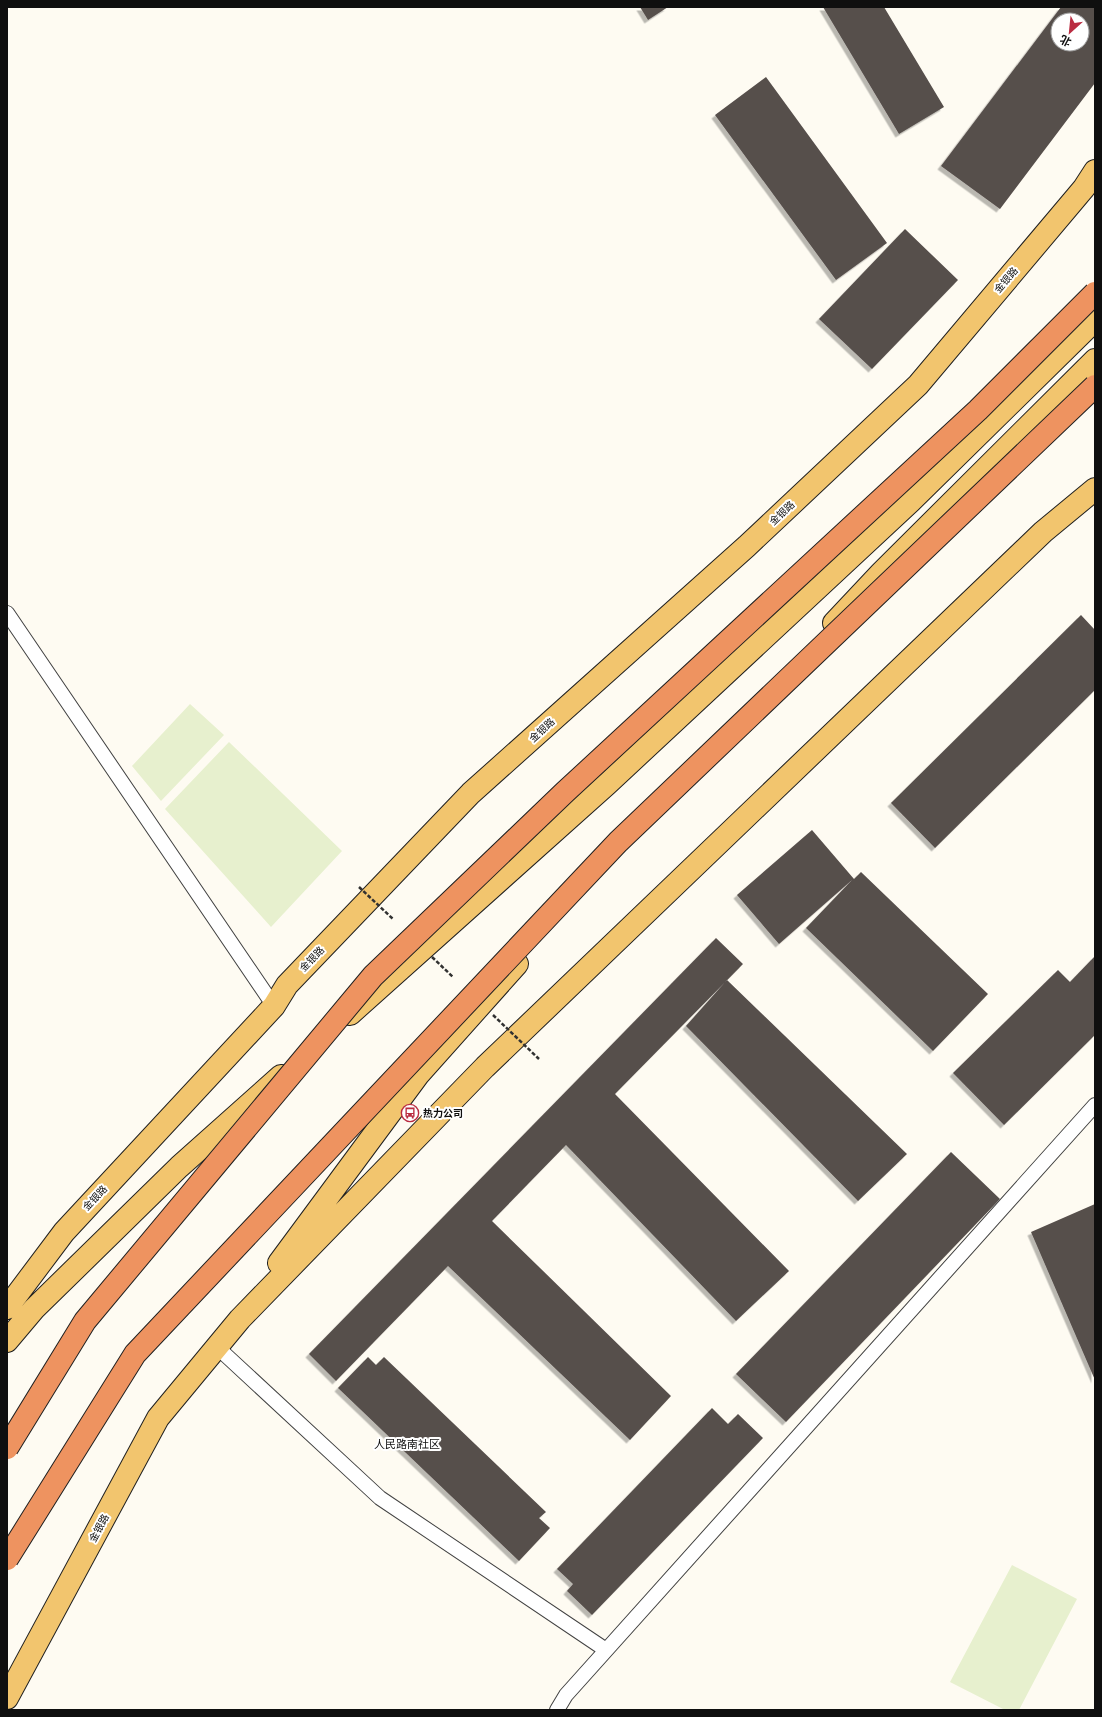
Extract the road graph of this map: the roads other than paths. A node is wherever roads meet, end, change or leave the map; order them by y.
1 (1095, 171) edge
2 (1095, 293) edge
3 (1095, 320) edge
4 (1095, 360) edge
5 (1095, 386) edge
6 (1095, 489) edge
7 (7, 613) edge
8 (274, 1006) junction
9 (1095, 1105) edge
10 (7, 1308) edge
11 (7, 1341) edge
12 (217, 1347) junction
13 (7, 1448) edge
14 (7, 1559) edge
15 (606, 1650) junction
16 (7, 1698) edge
17 (557, 1710) edge

1 - 8 main road, 金银路
2 - 13 highway, bridge
3 - 11 main road
4 - 12 main road, 金银路
5 - 14 highway, bridge
6 - 12 main road, 金银路
7 - 8 lane
8 - 10 main road, 金银路
9 - 15 lane
12 - 15 lane
12 - 16 main road, 金银路
15 - 17 lane

